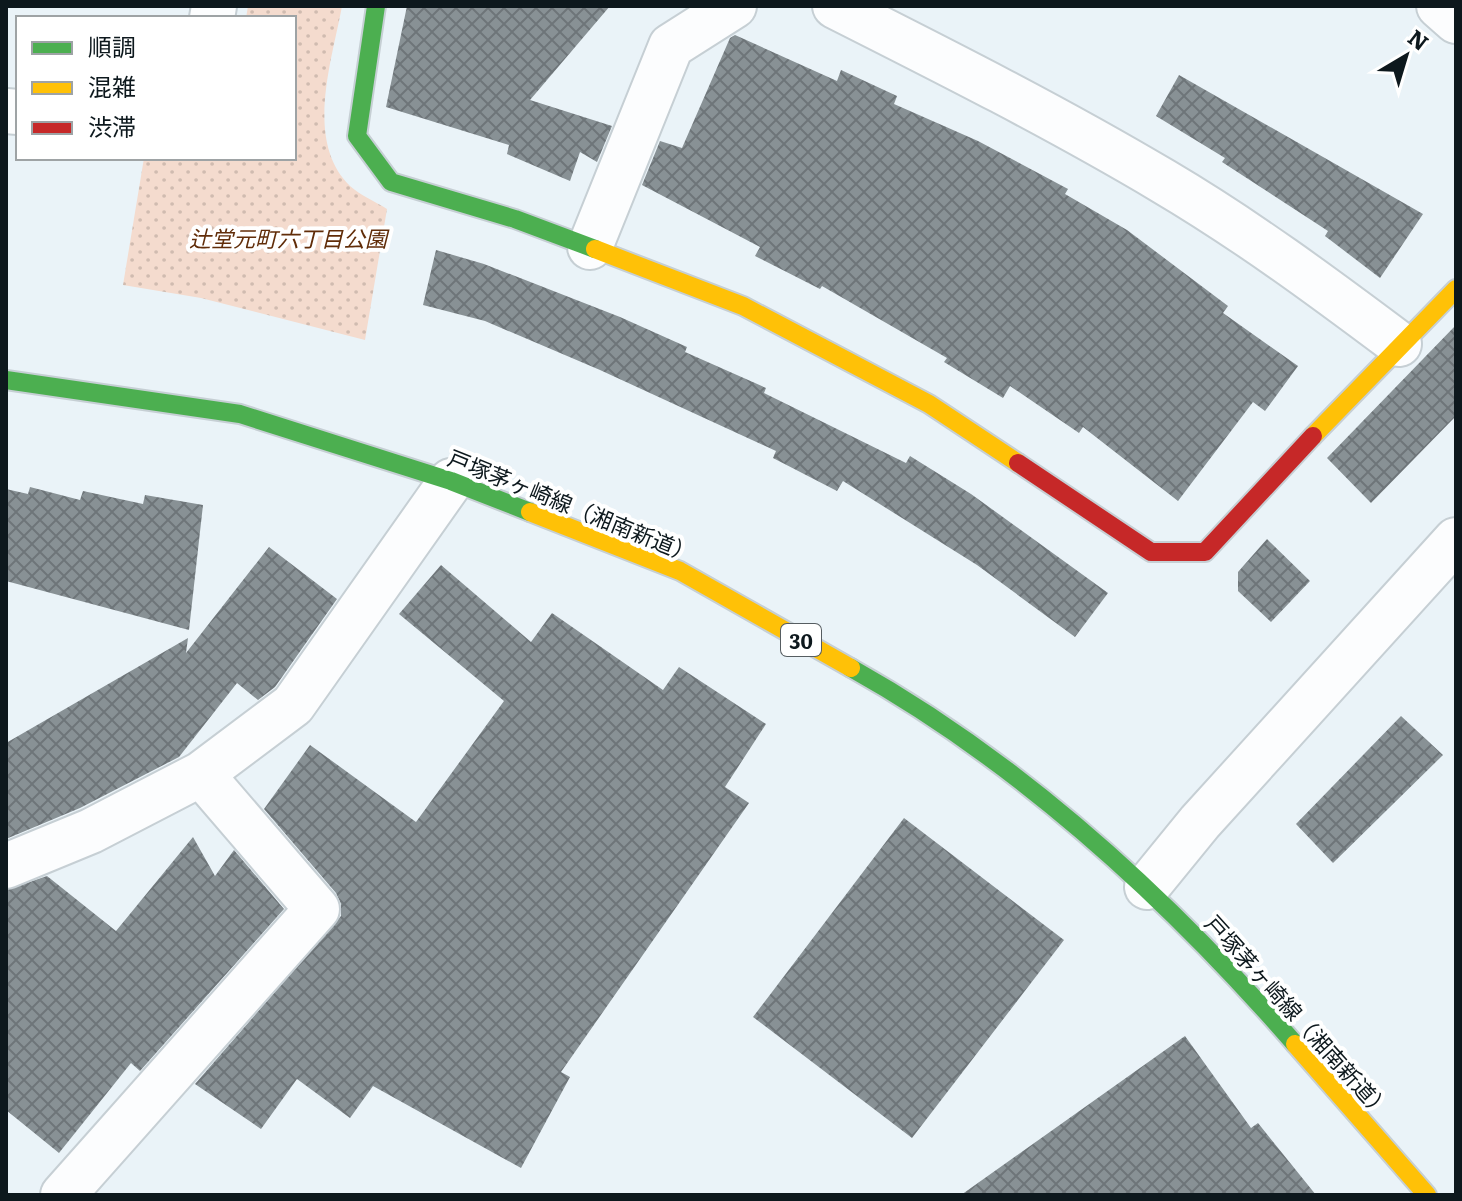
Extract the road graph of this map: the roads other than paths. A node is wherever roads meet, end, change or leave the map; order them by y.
1 (376, 6) edge
2 (734, 6) edge
3 (835, 6) edge
4 (1439, 6) edge
5 (1456, 21) edge
6 (590, 247) junction
7 (1456, 289) edge
8 (1399, 344) junction
9 (6, 380) edge
10 (451, 481) junction
11 (1456, 540) edge
12 (201, 774) junction
13 (6, 866) edge
14 (1147, 887) junction
15 (63, 1195) edge
16 (1427, 1195) edge

1 - 6 main road
2 - 6 street
3 - 8 street
4 - 5 street
6 - 8 main road
7 - 8 main road
9 - 10 main road, 戸塚茅ヶ崎線（湘南新道） / 30
10 - 12 street
10 - 14 main road, 戸塚茅ヶ崎線（湘南新道） / 30
11 - 14 street
12 - 13 street
12 - 15 street
14 - 16 main road, 戸塚茅ヶ崎線（湘南新道） / 30

